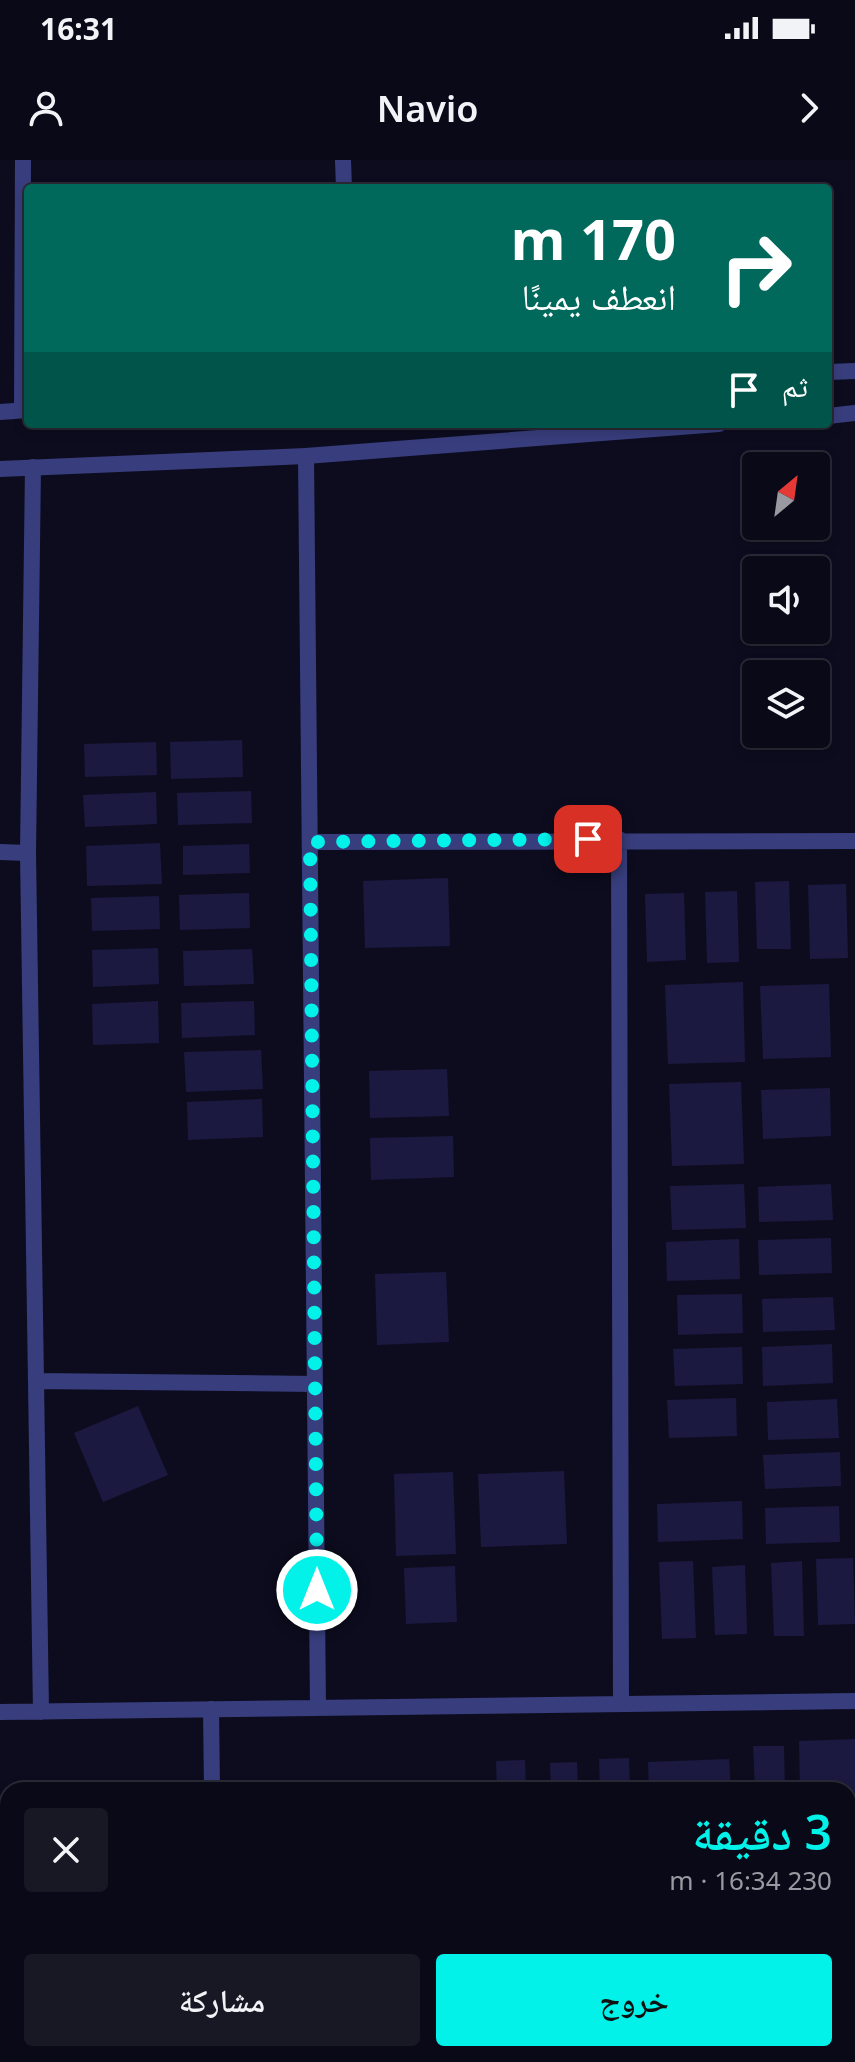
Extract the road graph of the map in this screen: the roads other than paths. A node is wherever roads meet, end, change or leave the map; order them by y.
1 (23, 160) edge
2 (343, 160) edge
3 (344, 184) edge
4 (24, 285) edge
5 (855, 371) edge
6 (832, 372) edge
7 (24, 410) edge
8 (0, 412) edge
9 (855, 413) edge
10 (832, 416) edge
11 (667, 428) edge
12 (306, 456) junction
13 (33, 467) junction
14 (0, 469) edge
15 (619, 839) junction
16 (855, 841) edge
17 (310, 842) junction
18 (0, 852) edge
19 (28, 853) junction
20 (36, 1381) junction
21 (315, 1384) junction
22 (855, 1701) edge
23 (621, 1704) junction
24 (318, 1708) junction
25 (211, 1709) junction
26 (0, 1712) edge
27 (41, 1712) junction
28 (212, 1782) edge

1 - 4 street
2 - 3 street
5 - 6 street
7 - 8 street
9 - 10 street
11 - 12 street
12 - 13 street
12 - 17 street
13 - 14 street
13 - 19 street
15 - 16 street
15 - 17 street
15 - 23 street
17 - 21 street
18 - 19 street
19 - 20 street
20 - 21 street
20 - 27 street
21 - 24 street
22 - 23 street
23 - 24 street
24 - 25 street
25 - 27 street
25 - 28 street
26 - 27 street

